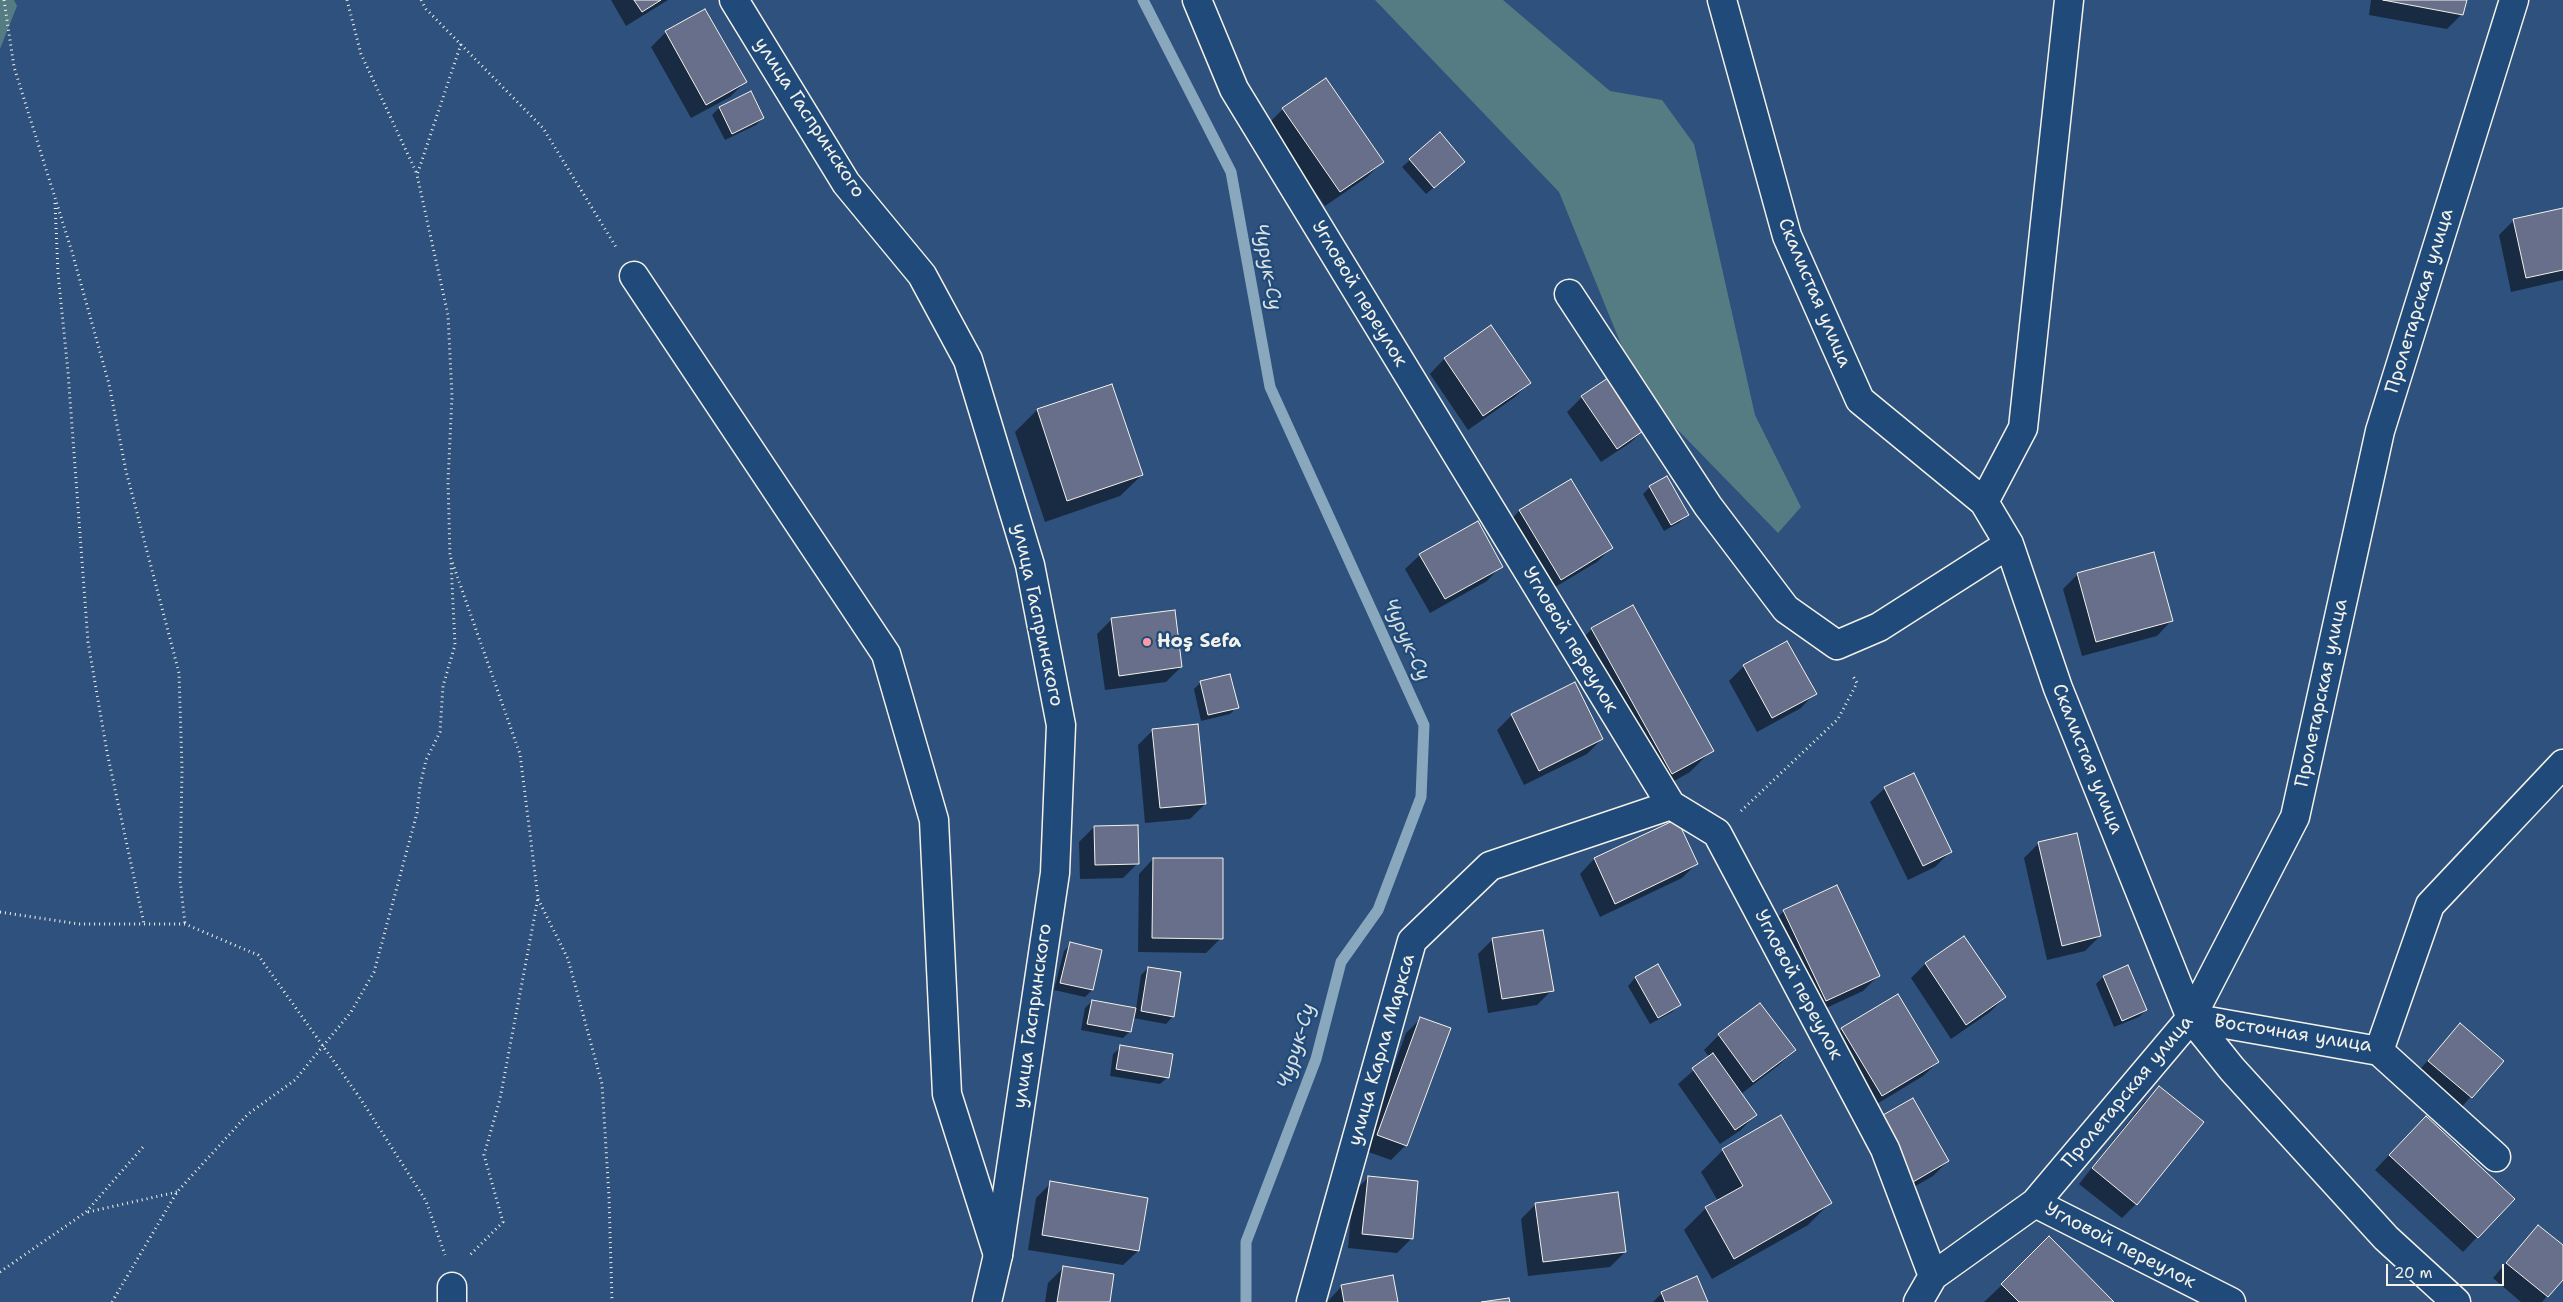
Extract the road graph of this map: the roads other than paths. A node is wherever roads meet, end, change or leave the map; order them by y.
1 (734, 0) edge
2 (1198, 0) edge
3 (1722, 0) edge
4 (2068, 0) edge
5 (2514, 0) edge
6 (634, 276) road end
7 (1569, 294) dead end
8 (1984, 502) junction
9 (2009, 544) junction
10 (2563, 764) edge
11 (1671, 805) junction
12 (2192, 1018) junction
13 (2380, 1050) junction
14 (2496, 1157) dead end
15 (2035, 1203) junction
16 (998, 1255) junction
17 (1933, 1276) junction
18 (987, 1302) edge
19 (1311, 1302) edge
20 (1918, 1302) edge
21 (2231, 1302) edge
22 (2456, 1302) edge

1 - 16 street, улица Гаспринского
2 - 11 street, Угловой переулок
3 - 8 street, Скалистая улица
4 - 8 street
5 - 12 street, Пролетарская улица
6 - 16 street
7 - 9 street
8 - 9 street, Скалистая улица
9 - 12 street, Скалистая улица
10 - 13 street, Восточная улица
11 - 17 street, Угловой переулок
11 - 19 street, улица Карла Маркса
12 - 13 street, Восточная улица
12 - 15 street, Пролетарская улица
12 - 22 street, Скалистая улица
13 - 14 street
15 - 17 street, Пролетарская улица
15 - 21 street, Угловой переулок
16 - 18 street, улица Гаспринского
17 - 20 street

